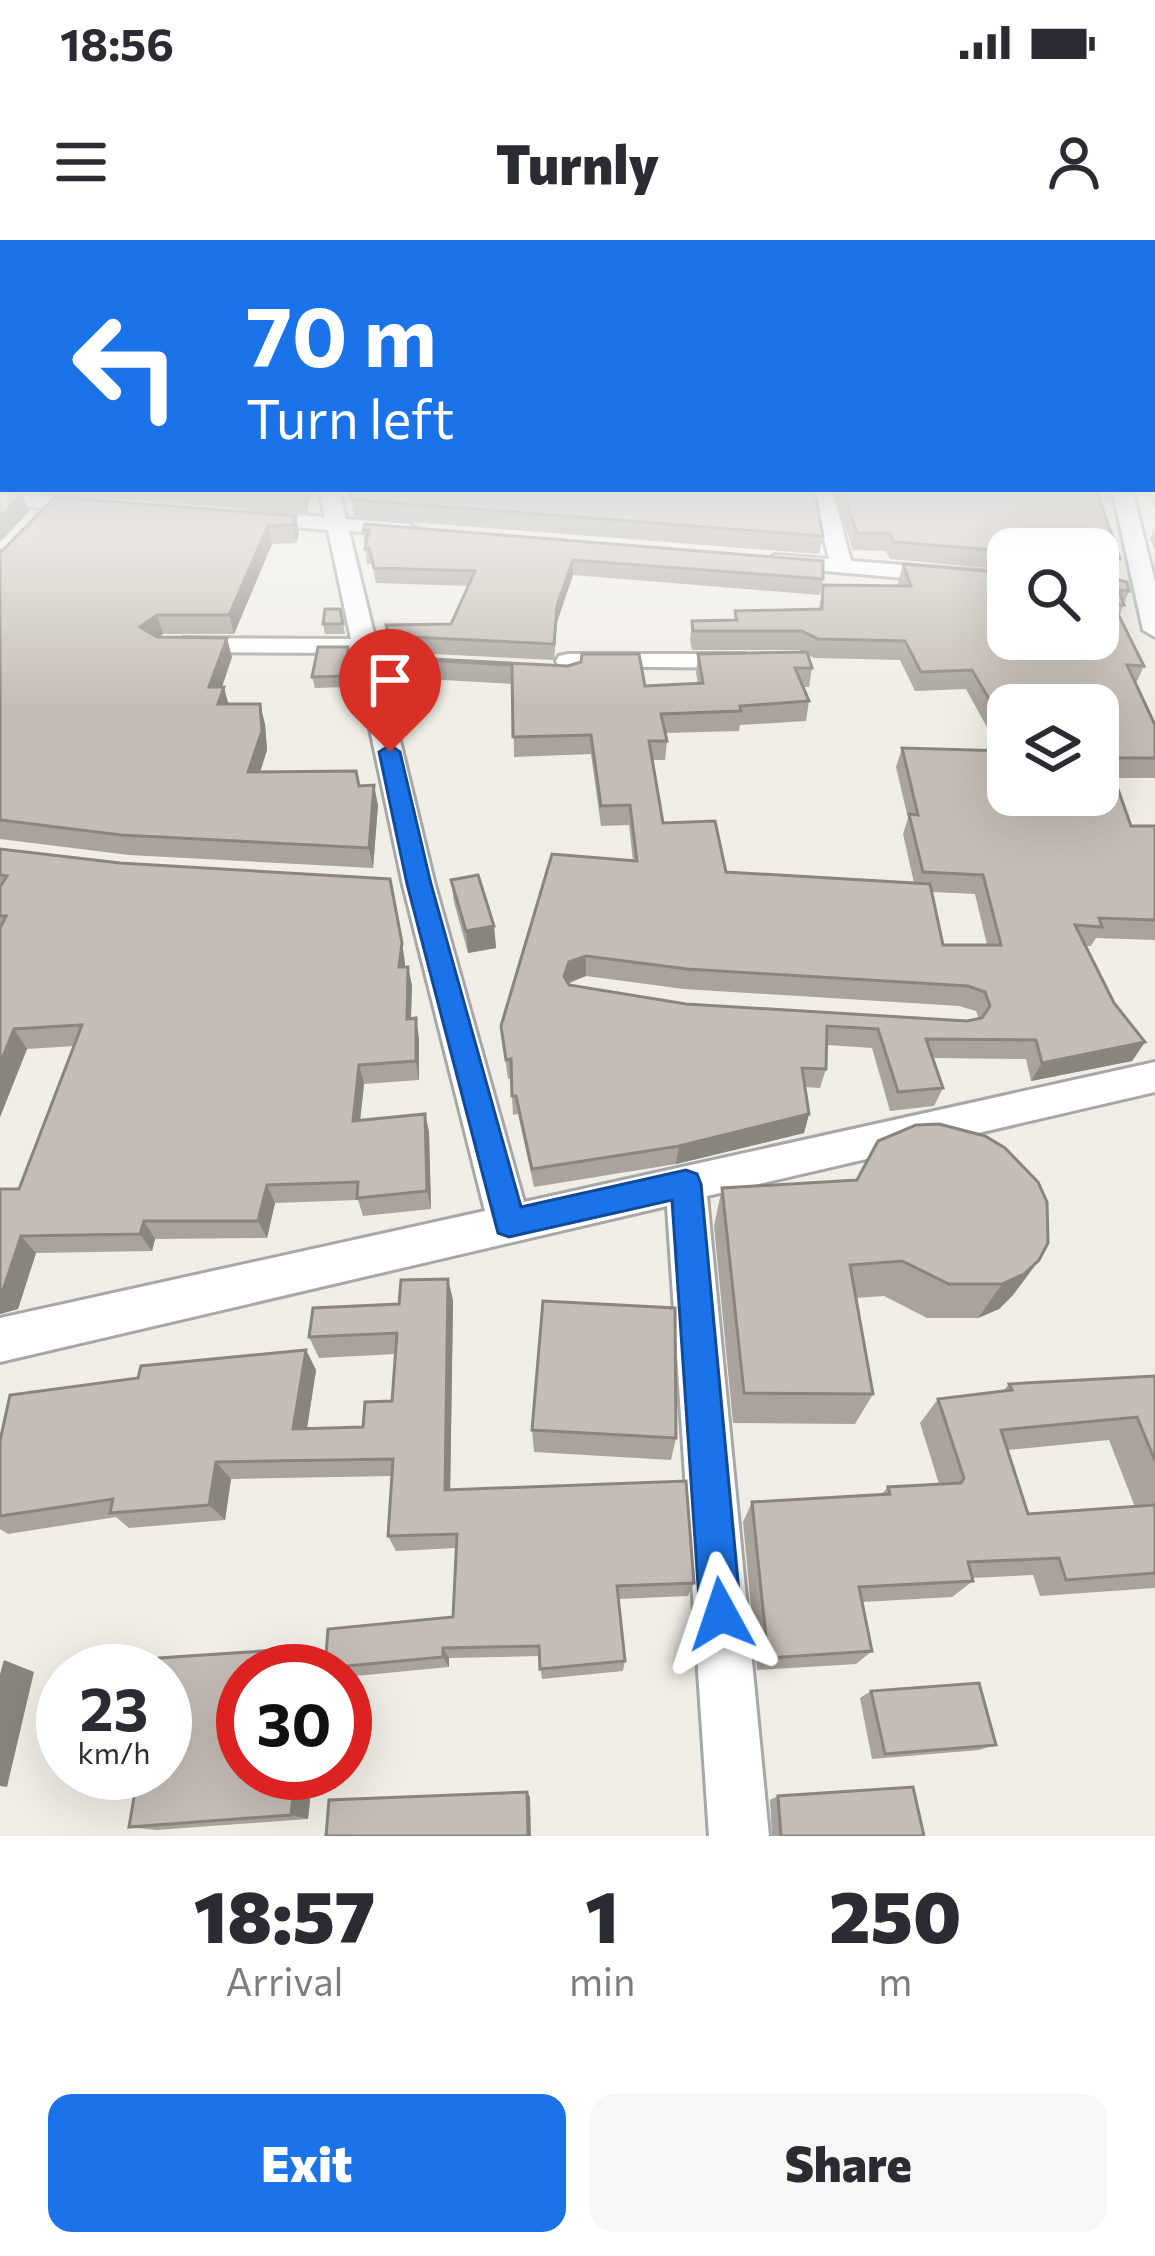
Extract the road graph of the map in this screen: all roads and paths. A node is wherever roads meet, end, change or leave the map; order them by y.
1 (344, 557) edge
2 (840, 557) edge
3 (1134, 557) edge
4 (754, 560) edge
5 (842, 567) junction
6 (987, 578) edge
7 (1139, 590) edge
8 (1155, 630) edge
9 (163, 645) edge
10 (376, 658) junction
11 (776, 661) edge
12 (560, 668) edge
13 (376, 882) edge
14 (419, 884) junction
15 (1155, 1076) edge
16 (686, 1184) junction
17 (509, 1223) junction
18 (0, 1340) edge
19 (739, 1836) edge

1 - 10 street
2 - 5 street
3 - 7 street
4 - 5 street
5 - 6 street
7 - 8 street
9 - 10 street
10 - 14 street
11 - 12 street
13 - 14 street
14 - 17 street
15 - 16 street
16 - 17 street
16 - 19 street
17 - 18 street

